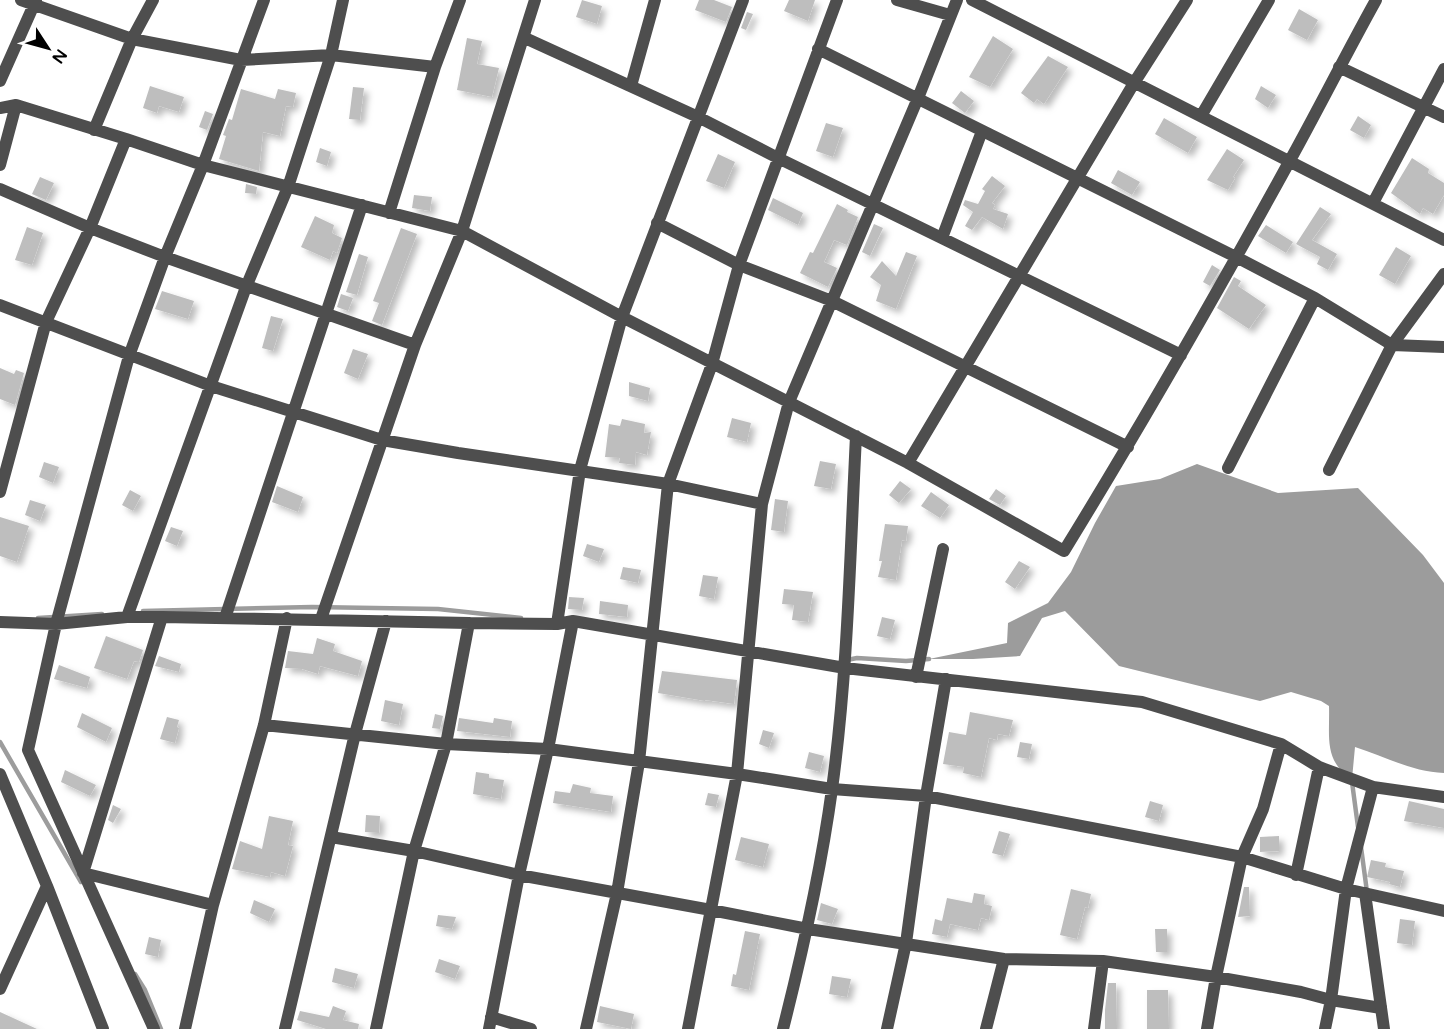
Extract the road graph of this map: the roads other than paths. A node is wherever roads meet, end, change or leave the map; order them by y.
1 (21, 0) edge
2 (153, 0) edge
3 (264, 0) edge
4 (344, 0) edge
5 (460, 0) edge
6 (535, 0) edge
7 (655, 0) edge
8 (743, 0) edge
9 (837, 0) edge
10 (897, 0) edge
11 (957, 0) edge
12 (972, 0) edge
13 (1187, 0) edge
14 (1269, 0) edge
15 (1376, 0) edge
16 (35, 2) edge
17 (950, 15) junction
18 (525, 38) junction
19 (132, 39) junction
20 (818, 49) junction
21 (331, 55) junction
22 (240, 60) junction
23 (435, 67) junction
24 (1339, 67) junction
25 (1444, 69) edge
26 (0, 81) edge
27 (1134, 83) junction
28 (631, 86) junction
29 (918, 98) junction
30 (16, 105) junction
31 (0, 108) edge
32 (1424, 108) junction
33 (1201, 116) junction
34 (698, 117) junction
35 (1444, 117) edge
36 (94, 130) junction
37 (982, 131) junction
38 (126, 139) junction
39 (778, 158) junction
40 (1289, 162) junction
41 (0, 165) edge
42 (203, 165) junction
43 (1078, 178) junction
44 (288, 188) junction
45 (0, 189) edge
46 (1373, 203) junction
47 (873, 204) junction
48 (362, 205) junction
49 (388, 213) junction
50 (657, 223) junction
51 (90, 228) junction
52 (462, 231) junction
53 (942, 238) junction
54 (1444, 240) edge
55 (165, 257) junction
56 (1236, 257) junction
57 (739, 265) junction
58 (1444, 274) edge
59 (1020, 276) junction
60 (246, 287) junction
61 (1315, 298) junction
62 (832, 301) junction
63 (0, 305) edge
64 (326, 314) junction
65 (622, 317) junction
66 (45, 322) junction
67 (415, 345) junction
68 (1392, 345) junction
69 (1444, 347) edge
70 (1181, 355) junction
71 (129, 356) junction
72 (712, 364) junction
73 (966, 367) junction
74 (211, 386) junction
75 (789, 402) junction
76 (293, 413) junction
77 (856, 436) junction
78 (382, 440) junction
79 (1128, 447) junction
80 (908, 463) junction
81 (1228, 468) dead end
82 (580, 470) junction
83 (1329, 471) dead end
84 (668, 484) junction
85 (0, 492) edge
86 (762, 504) junction
87 (943, 549) dead end
88 (127, 617) junction
89 (162, 617) junction
90 (225, 618) junction
91 (287, 618) junction
92 (321, 619) junction
93 (386, 621) junction
94 (573, 621) junction
95 (0, 622) edge
96 (469, 623) junction
97 (56, 624) junction
98 (557, 624) junction
99 (654, 636) junction
100 (749, 651) junction
101 (844, 668) junction
102 (916, 677) junction
103 (946, 678) junction
104 (264, 725) junction
105 (355, 734) junction
106 (446, 744) junction
107 (1281, 744) junction
108 (549, 749) junction
109 (639, 762) junction
110 (1319, 767) junction
111 (0, 774) edge
112 (737, 774) junction
113 (1373, 787) junction
114 (832, 789) junction
115 (926, 796) junction
116 (1444, 797) edge
117 (331, 837) junction
118 (414, 851) junction
119 (1242, 857) junction
120 (83, 873) junction
121 (519, 875) junction
122 (1296, 875) junction
123 (47, 886) junction
124 (1346, 889) junction
125 (617, 893) junction
126 (1365, 893) junction
127 (213, 905) junction
128 (711, 910) junction
129 (1444, 911) edge
130 (808, 929) junction
131 (906, 943) junction
132 (1004, 959) junction
133 (1103, 962) junction
134 (1216, 977) junction
135 (0, 988) edge
136 (1331, 1000) junction
137 (1381, 1008) junction
138 (490, 1023) edge
139 (103, 1029) edge
140 (154, 1029) edge
141 (185, 1029) edge
142 (285, 1029) edge
143 (376, 1029) edge
144 (531, 1029) edge
145 (586, 1029) edge
146 (688, 1029) edge
147 (783, 1029) edge
148 (887, 1029) edge
149 (986, 1029) edge
150 (1094, 1029) edge
151 (1207, 1029) edge
152 (1325, 1029) edge
153 (1384, 1029) edge

1 - 16 street
2 - 19 street
3 - 22 street
4 - 21 street
5 - 23 street
6 - 18 street
7 - 28 street
8 - 34 street
9 - 20 street
10 - 17 street
11 - 17 street
12 - 27 street
13 - 27 street
14 - 33 street
15 - 24 street
16 - 19 street
16 - 26 street
17 - 29 street
18 - 28 street
18 - 52 street
19 - 22 street
19 - 36 street
20 - 29 street
20 - 39 street
21 - 22 street
21 - 23 street
21 - 44 street
22 - 42 street
23 - 49 street
24 - 32 street
24 - 40 street
25 - 32 street
27 - 33 street
27 - 43 street
28 - 34 street
29 - 37 street
29 - 47 street
30 - 31 street
30 - 36 street
30 - 41 street
32 - 35 street
32 - 46 street
33 - 40 street
34 - 39 street
34 - 50 street
36 - 38 street
37 - 43 street
37 - 53 street
38 - 42 street
38 - 51 street
39 - 47 street
39 - 57 street
40 - 46 street
40 - 56 street
42 - 44 street
42 - 55 street
43 - 56 street
43 - 59 street
44 - 48 street
44 - 60 street
45 - 51 street
46 - 54 street
47 - 53 street
47 - 62 street
48 - 49 street
48 - 64 street
49 - 52 street
50 - 57 street
50 - 65 street
51 - 55 street
51 - 66 street
52 - 65 street
52 - 67 street
53 - 59 street
55 - 60 street
55 - 71 street
56 - 61 street
56 - 70 street
57 - 62 street
57 - 72 street
58 - 68 street
59 - 70 street
59 - 73 street
60 - 64 street
60 - 74 street
61 - 68 street
61 - 81 street
62 - 73 street
62 - 75 street
63 - 66 street
64 - 67 street
64 - 76 street
65 - 72 street
65 - 82 street
66 - 71 street
66 - 85 street
67 - 78 street
68 - 69 street
68 - 83 street
70 - 79 street
71 - 74 street
71 - 97 street
72 - 75 street
72 - 84 street
73 - 79 street
73 - 80 street
74 - 76 street
74 - 88 street
75 - 77 street
75 - 86 street
76 - 78 street
76 - 90 street
77 - 80 street
77 - 101 street
78 - 82 street
78 - 92 street
79 - 80 street
82 - 84 street
82 - 98 street
84 - 86 street
84 - 99 street
86 - 100 street
87 - 102 street
88 - 89 street
88 - 97 street
89 - 90 street
89 - 120 street
90 - 91 street
91 - 92 street
91 - 104 street
92 - 93 street
93 - 96 street
93 - 105 street
94 - 98 street
94 - 99 street
94 - 108 street
95 - 97 street
96 - 98 street
96 - 106 street
97 - 120 street
99 - 100 street
99 - 109 street
100 - 101 street
100 - 112 street
101 - 102 street
101 - 114 street
102 - 103 street
103 - 107 street
103 - 115 street
104 - 105 street
104 - 127 street
105 - 106 street
105 - 117 street
106 - 108 street
106 - 118 street
107 - 110 street
107 - 119 street
108 - 109 street
108 - 121 street
109 - 112 street
109 - 125 street
110 - 113 street
110 - 122 street
111 - 123 street
112 - 114 street
112 - 128 street
113 - 116 street
113 - 124 street
114 - 115 street
114 - 130 street
115 - 119 street
115 - 131 street
117 - 118 street
117 - 142 street
118 - 121 street
118 - 143 street
119 - 122 street
119 - 134 street
120 - 127 street
120 - 140 street
121 - 125 street
121 - 138 street
122 - 124 street
123 - 135 street
123 - 139 street
124 - 126 street
124 - 136 street
125 - 128 street
125 - 145 street
126 - 129 street
126 - 137 street
127 - 141 street
128 - 130 street
128 - 146 street
130 - 131 street
130 - 147 street
131 - 132 street
131 - 148 street
132 - 133 street
132 - 149 street
133 - 134 street
133 - 150 street
134 - 136 street
134 - 151 street
136 - 137 street
136 - 152 street
137 - 153 street
138 - 144 street

